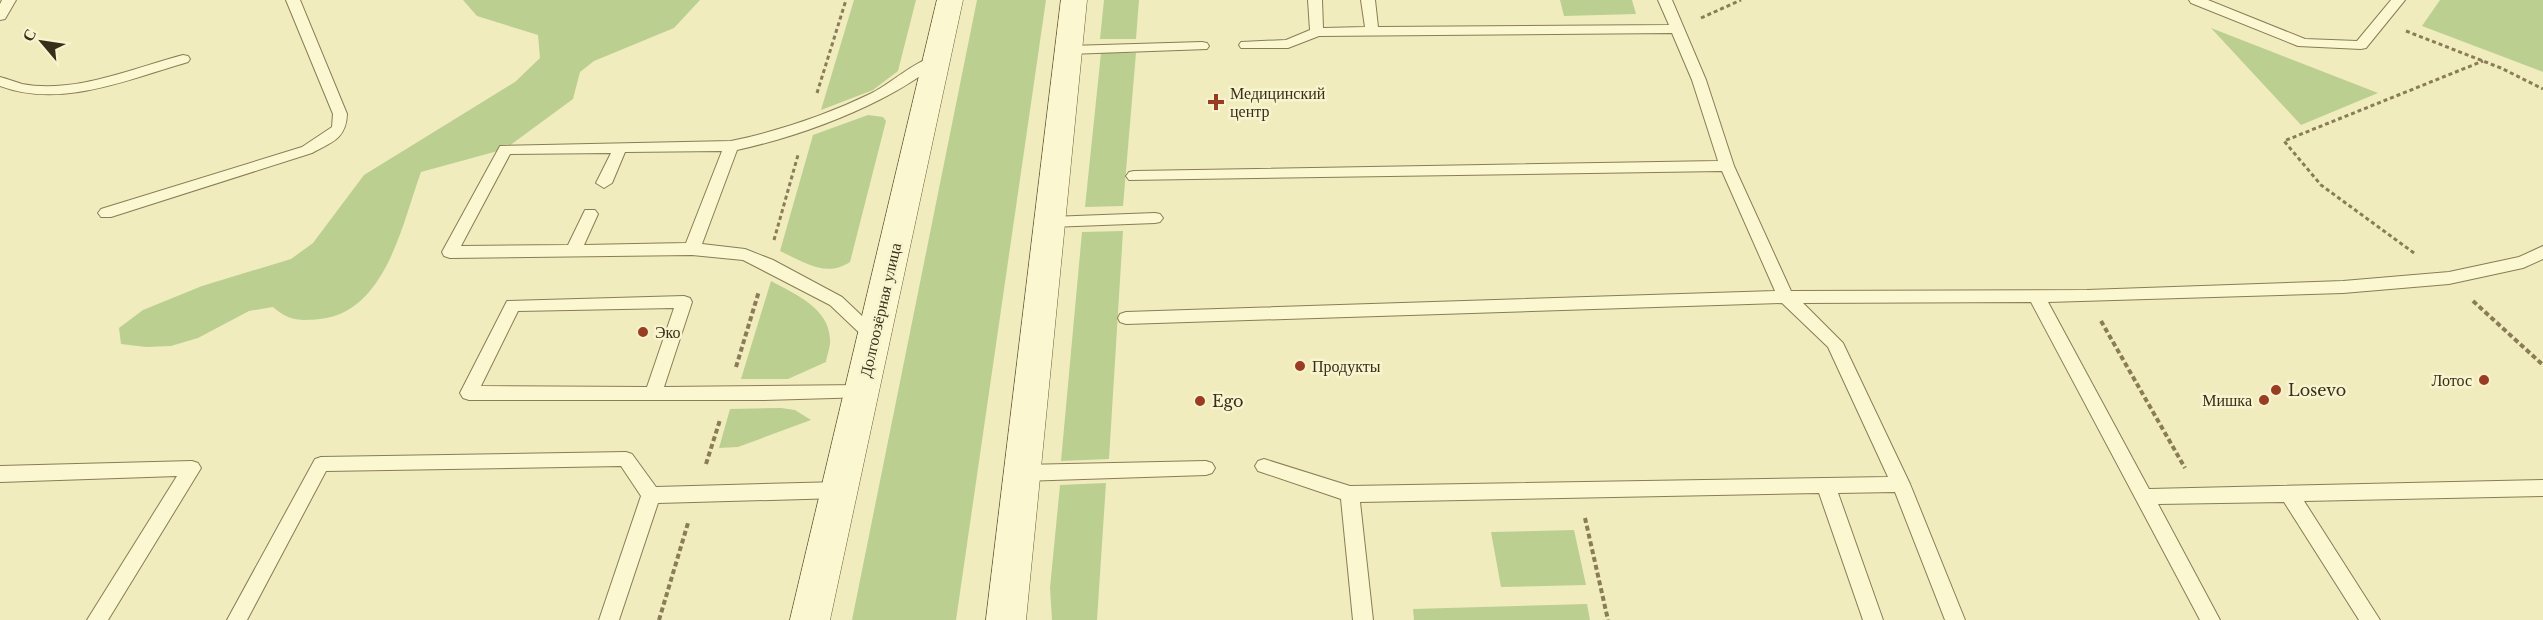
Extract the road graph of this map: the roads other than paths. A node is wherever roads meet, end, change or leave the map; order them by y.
1 (9, 0) edge
2 (293, 0) edge
3 (950, 0) edge
4 (1074, 0) edge
5 (1315, 0) edge
6 (1368, 0) edge
7 (1665, 0) edge
8 (2196, 0) edge
9 (2398, 0) edge
10 (0, 16) edge
11 (1677, 29) junction
12 (1317, 32) junction
13 (1372, 32) junction
14 (1246, 45) dead end
15 (1202, 46) dead end
16 (1069, 50) junction
17 (183, 59) dead end
18 (936, 60) junction
19 (0, 81) edge
20 (730, 146) junction
21 (620, 148) junction
22 (1727, 166) junction
23 (1134, 176) dead end
24 (604, 183) dead end
25 (106, 213) dead end
26 (590, 214) dead end
27 (1155, 218) dead end
28 (1050, 222) junction
29 (692, 249) junction
30 (573, 251) junction
31 (2543, 252) edge
32 (2036, 296) junction
33 (1786, 297) junction
34 (1126, 318) dead end
35 (874, 337) junction
36 (654, 392) junction
37 (861, 392) junction
38 (1264, 466) dead end
39 (1206, 468) dead end
40 (1022, 473) junction
41 (0, 474) edge
42 (1901, 484) junction
43 (1826, 486) junction
44 (2543, 488) edge
45 (840, 489) junction
46 (1350, 494) junction
47 (2289, 494) junction
48 (651, 495) junction
49 (2142, 497) junction
50 (97, 620) edge
51 (237, 620) edge
52 (609, 620) edge
53 (810, 620) edge
54 (1006, 620) edge
55 (1363, 620) edge
56 (1874, 620) edge
57 (1955, 620) edge
58 (2210, 620) edge
59 (2370, 620) edge

1 - 10 lane
2 - 25 lane
3 - 18 main road, Долгоозёрная улица
4 - 16 main road
5 - 12 lane
6 - 13 lane
7 - 11 lane
8 - 9 lane
11 - 13 lane
11 - 22 lane
12 - 13 lane
12 - 14 lane
15 - 16 lane
16 - 28 main road
17 - 19 lane
18 - 20 lane
18 - 35 main road, Долгоозёрная улица
20 - 21 lane
20 - 29 lane
21 - 24 lane
21 - 30 lane
22 - 23 lane
22 - 33 lane
26 - 30 lane
27 - 28 lane
28 - 40 main road
29 - 30 lane
29 - 35 lane
31 - 32 lane
32 - 33 lane
32 - 49 lane
33 - 34 lane
33 - 42 lane
35 - 37 main road, Долгоозёрная улица
36 - 36 lane
36 - 37 lane
37 - 45 main road, Долгоозёрная улица
38 - 46 lane
39 - 40 lane
40 - 54 main road
41 - 50 lane
42 - 43 lane
42 - 57 lane
43 - 46 lane
43 - 56 lane
44 - 47 lane
45 - 48 lane
45 - 53 main road, Долгоозёрная улица
46 - 55 lane
47 - 49 lane
47 - 59 lane
48 - 51 lane
48 - 52 lane
49 - 58 lane

